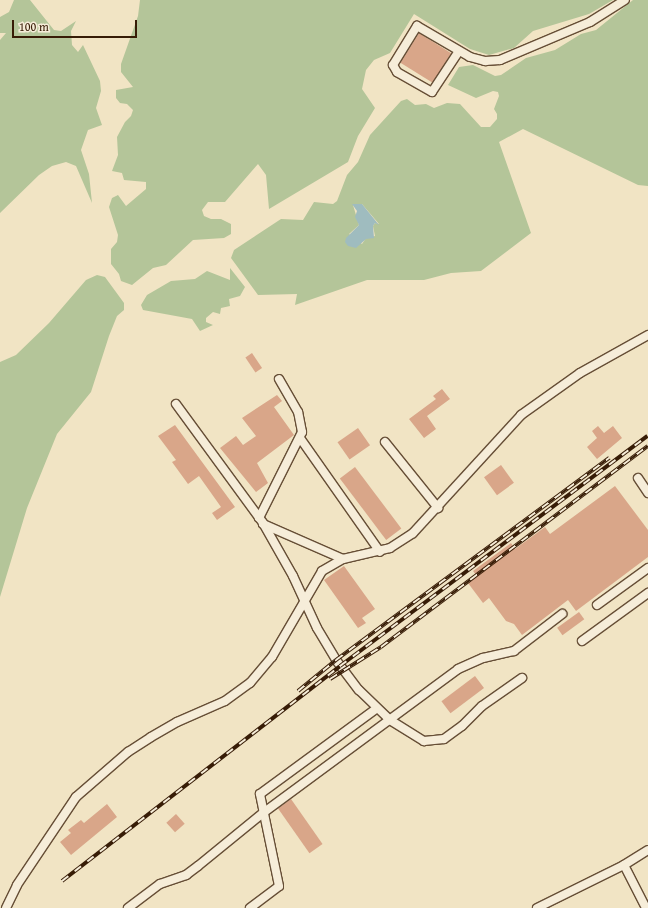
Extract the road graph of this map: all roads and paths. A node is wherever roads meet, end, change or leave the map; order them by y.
1 (625, 0) edge
2 (459, 51) junction
3 (648, 335) edge
4 (279, 379) dead end
5 (176, 404) dead end
6 (300, 438) junction
7 (385, 442) dead end
8 (638, 478) dead end
9 (648, 493) edge
10 (438, 508) junction
11 (261, 521) junction
12 (380, 552) junction
13 (343, 559) junction
14 (648, 568) edge
15 (648, 593) edge
16 (304, 599) junction
17 (597, 605) dead end
18 (562, 614) dead end
19 (582, 641) dead end
20 (522, 678) dead end
21 (377, 708) junction
22 (390, 720) junction
23 (263, 813) junction
24 (648, 850) edge
25 (624, 865) junction
26 (6, 908) edge
27 (128, 908) edge
28 (250, 908) edge
29 (537, 908) edge
30 (646, 908) edge

1 - 2 lane
2 - 2 lane
3 - 10 lane
4 - 6 lane
5 - 11 lane
6 - 11 lane
6 - 12 lane
7 - 10 lane
8 - 9 lane
10 - 12 lane
11 - 13 lane
11 - 16 lane
12 - 13 lane
13 - 16 lane
14 - 17 lane
15 - 19 lane
16 - 21 lane
16 - 26 lane
18 - 22 lane
20 - 22 lane
21 - 22 lane
21 - 23 lane
22 - 23 lane
23 - 27 lane
23 - 28 lane
24 - 25 lane
25 - 29 lane
25 - 30 lane

